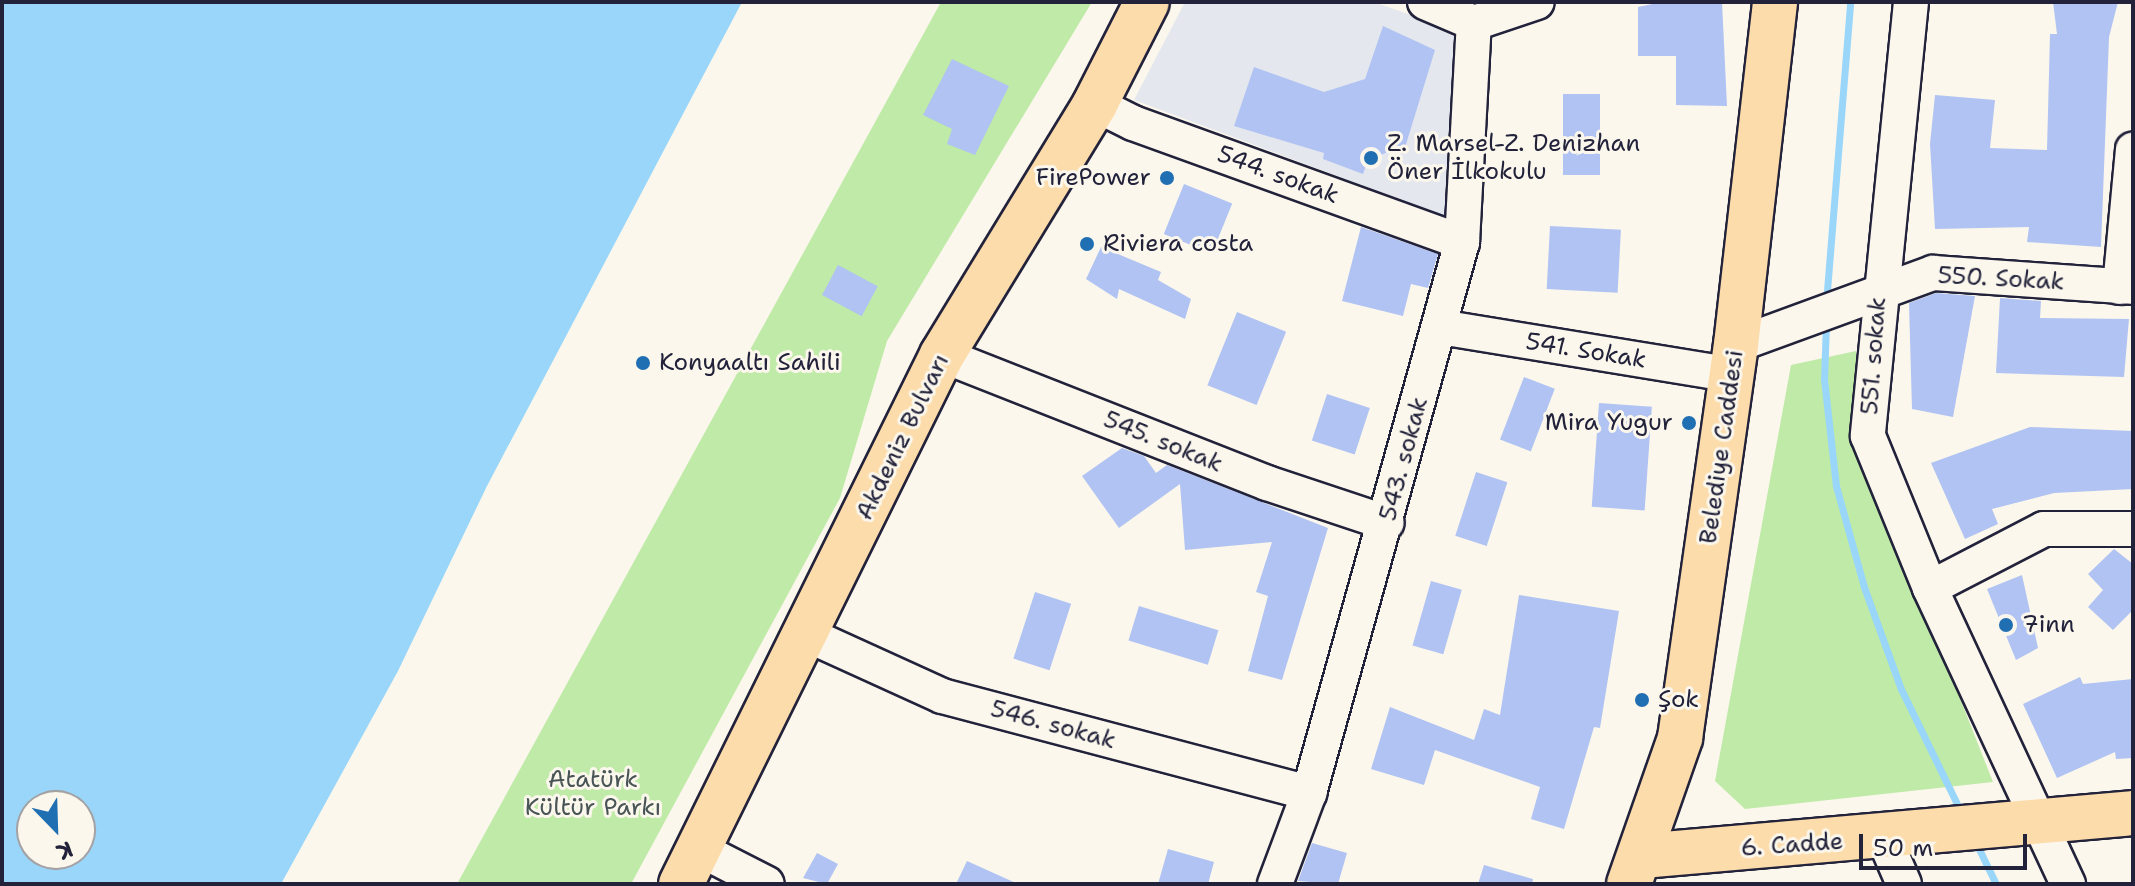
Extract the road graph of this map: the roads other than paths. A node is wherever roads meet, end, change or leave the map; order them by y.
1 (1147, 2) edge
2 (1425, 2) edge
3 (1537, 2) edge
4 (1775, 2) edge
5 (1911, 2) edge
6 (1474, 23) junction
7 (1095, 104) junction
8 (2133, 150) edge
9 (1462, 242) junction
10 (2126, 287) edge
11 (1864, 297) junction
12 (1440, 327) junction
13 (1747, 351) junction
14 (942, 355) junction
15 (1387, 523) junction
16 (2133, 529) edge
17 (1930, 588) junction
18 (806, 634) junction
19 (1309, 793) junction
20 (2133, 813) edge
21 (2015, 823) junction
22 (1905, 836) junction
23 (690, 866) edge
24 (1635, 870) edge
25 (767, 884) edge
26 (1275, 884) edge
27 (1904, 884) edge
28 (2068, 884) edge

1 - 7 main road, Akdeniz Bulvarı
2 - 6 street
3 - 6 street
4 - 13 main road, Belediye Caddesi
5 - 11 street, 551. sokak
6 - 9 street, 543. sokak
7 - 9 street, 544. sokak
7 - 14 main road, Akdeniz Bulvarı
8 - 10 street
9 - 12 street, 543. sokak
10 - 11 street, 550. Sokak
11 - 13 street, 550. Sokak
11 - 17 street, 551. sokak
12 - 13 street, 541. Sokak
12 - 15 street, 543. sokak
13 - 24 main road, Belediye Caddesi
14 - 15 street, 545. sokak
14 - 18 main road, Akdeniz Bulvarı
15 - 19 street, 543. sokak
16 - 17 street
17 - 21 street, 551. sokak
18 - 19 street, 546. sokak
18 - 23 main road, Akdeniz Bulvarı
19 - 26 street, 543. sokak
20 - 21 main road, 6. Cadde
21 - 22 main road, 6. Cadde
21 - 28 street, 551. sokak
22 - 24 main road, 6. Cadde
22 - 27 street
23 - 25 street

